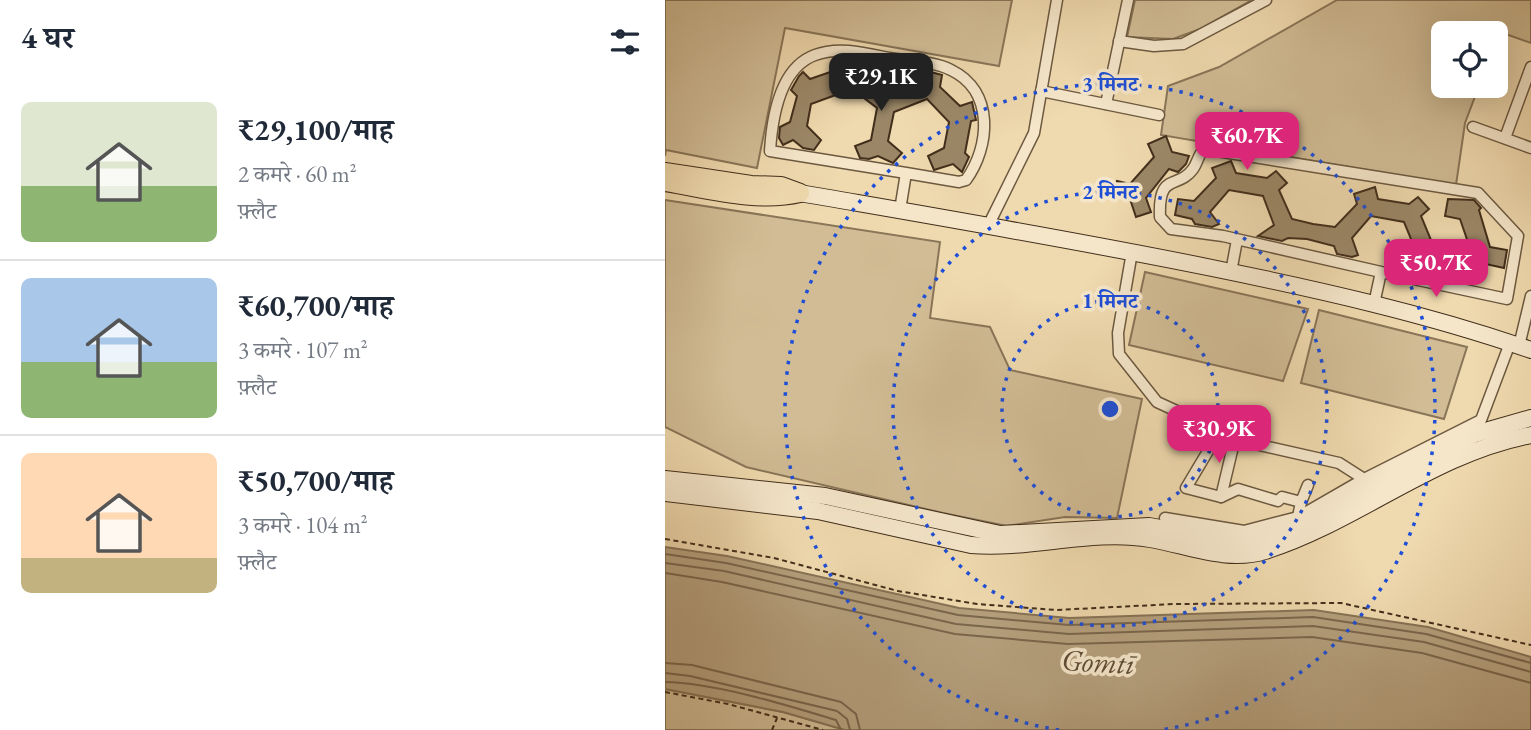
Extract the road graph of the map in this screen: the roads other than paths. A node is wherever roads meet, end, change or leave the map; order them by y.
1 (1057, 0) edge
2 (1128, 0) edge
3 (1266, 0) edge
4 (1119, 41) junction
5 (1531, 67) edge
6 (1041, 91) junction
7 (1107, 104) junction
8 (1159, 115) dead end
9 (1473, 127) dead end
10 (1505, 138) junction
11 (1531, 148) edge
12 (665, 172) edge
13 (906, 173) junction
14 (665, 183) edge
15 (800, 193) junction
16 (900, 210) junction
17 (989, 224) junction
18 (1237, 240) junction
19 (1132, 252) junction
20 (1231, 272) junction
21 (1381, 272) junction
22 (1531, 296) edge
23 (1374, 304) junction
24 (1520, 346) edge
25 (1531, 418) edge
26 (1230, 435) junction
27 (1531, 435) edge
28 (665, 479) edge
29 (1364, 479) junction
30 (1308, 485) dead end
31 (665, 494) edge
32 (769, 496) junction
33 (1221, 497) junction
34 (1301, 502) junction
35 (1298, 517) junction
36 (1165, 518) dead end

1 - 6 street
2 - 4 street
3 - 4 street
4 - 7 street
5 - 10 street
6 - 7 street
6 - 17 street
7 - 8 street
9 - 10 street
10 - 11 street
12 - 15 main road
13 - 13 street
13 - 16 street
14 - 15 main road
15 - 16 street
16 - 17 street
17 - 19 street
18 - 20 street
18 - 21 street
18 - 21 street
19 - 20 street
19 - 26 street
20 - 23 street
21 - 23 street
22 - 24 street
23 - 24 street
24 - 29 street
25 - 32 street
26 - 29 street
26 - 33 street
26 - 33 street
27 - 32 street
28 - 32 street
29 - 35 street
30 - 34 street
31 - 32 street
33 - 34 street
34 - 35 street
35 - 36 street

